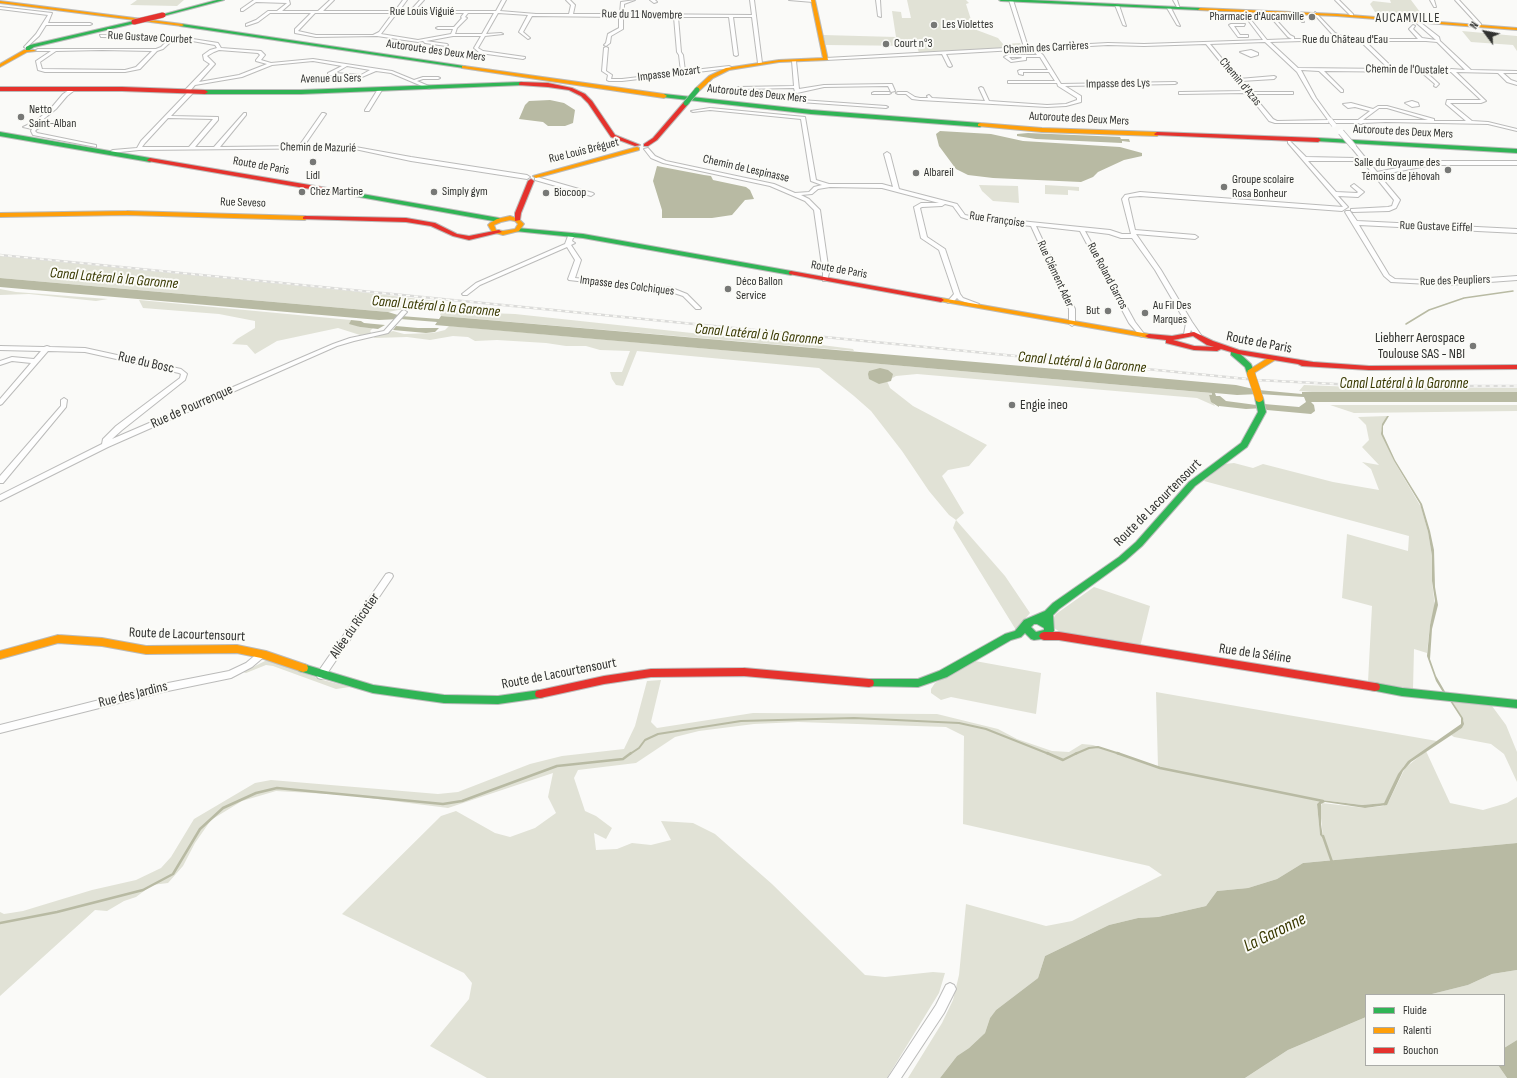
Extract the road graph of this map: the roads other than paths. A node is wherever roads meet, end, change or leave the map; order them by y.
1 (15, 0) edge
2 (222, 0) edge
3 (332, 0) edge
4 (406, 0) edge
5 (422, 0) edge
6 (504, 0) edge
7 (568, 0) edge
8 (633, 0) edge
9 (752, 0) edge
10 (791, 0) edge
11 (813, 0) edge
12 (878, 0) edge
13 (1001, 0) edge
14 (1011, 0) edge
15 (1337, 0) edge
16 (1432, 0) edge
17 (1457, 0) edge
18 (289, 1) edge
19 (0, 2) edge
20 (1064, 2) edge
21 (1177, 4) edge
22 (1117, 6) junction
23 (1435, 6) dead end
24 (0, 8) edge
25 (1169, 8) junction
26 (242, 10) dead end
27 (654, 10) dead end
28 (1243, 11) junction
29 (278, 12) junction
30 (316, 12) junction
31 (412, 12) junction
32 (467, 12) junction
33 (498, 12) junction
34 (1268, 12) junction
35 (395, 13) junction
36 (1296, 13) junction
37 (1315, 14) junction
38 (530, 15) junction
39 (571, 15) junction
40 (621, 15) junction
41 (652, 15) junction
42 (676, 16) junction
43 (731, 16) junction
44 (754, 16) junction
45 (880, 16) dead end
46 (1352, 16) junction
47 (1303, 21) dead end
48 (1412, 22) junction
49 (45, 24) junction
50 (90, 24) dead end
51 (247, 25) dead end
52 (1125, 25) dead end
53 (1179, 25) dead end
54 (1244, 25) dead end
55 (1480, 25) junction
56 (438, 28) dead end
57 (455, 28) junction
58 (1517, 28) edge
59 (1236, 31) junction
60 (401, 32) dead end
61 (1258, 32) junction
62 (501, 34) dead end
63 (377, 35) junction
64 (453, 35) junction
65 (483, 35) junction
66 (101, 36) dead end
67 (1247, 36) dead end
68 (174, 37) junction
69 (394, 38) junction
70 (528, 38) dead end
71 (1293, 38) dead end
72 (1424, 40) junction
73 (422, 41) junction
74 (1348, 41) junction
75 (1362, 41) junction
76 (1438, 41) junction
77 (1267, 42) junction
78 (1026, 43) junction
79 (1238, 43) junction
80 (1208, 44) junction
81 (446, 45) dead end
82 (55, 46) junction
83 (600, 47) dead end
84 (606, 47) junction
85 (34, 48) junction
86 (1035, 48) junction
87 (219, 49) junction
88 (1027, 49) junction
89 (156, 50) junction
90 (512, 50) dead end
91 (1247, 51) dead end
92 (944, 54) junction
93 (505, 55) junction
94 (736, 55) dead end
95 (1023, 56) dead end
96 (1041, 56) junction
97 (523, 58) dead end
98 (794, 60) junction
99 (826, 60) junction
100 (760, 63) junction
101 (271, 64) junction
102 (346, 65) junction
103 (0, 66) edge
104 (950, 66) dead end
105 (723, 69) junction
106 (1297, 69) junction
107 (1320, 69) junction
108 (1392, 69) junction
109 (374, 70) junction
110 (1421, 70) junction
111 (1451, 70) junction
112 (1051, 71) junction
113 (1470, 71) junction
114 (1499, 72) junction
115 (1517, 72) edge
116 (683, 73) junction
117 (1021, 74) dead end
118 (1274, 77) dead end
119 (438, 78) dead end
120 (1238, 80) junction
121 (416, 82) junction
122 (1010, 82) dead end
123 (1059, 83) junction
124 (1175, 83) dead end
125 (1517, 84) edge
126 (1436, 86) dead end
127 (429, 88) junction
128 (739, 88) dead end
129 (980, 88) dead end
130 (0, 89) edge
131 (74, 89) junction
132 (190, 89) junction
133 (406, 89) junction
134 (796, 89) junction
135 (380, 90) junction
136 (1342, 91) dead end
137 (894, 92) junction
138 (1248, 92) junction
139 (874, 93) dead end
140 (1181, 93) dead end
141 (1291, 93) dead end
142 (988, 103) junction
143 (1397, 103) dead end
144 (1355, 106) dead end
145 (1387, 106) junction
146 (886, 108) dead end
147 (367, 110) dead end
148 (1373, 110) junction
149 (693, 111) dead end
150 (244, 114) dead end
151 (324, 114) dead end
152 (167, 117) junction
153 (38, 121) junction
154 (1361, 123) junction
155 (1440, 123) junction
156 (1471, 123) junction
157 (35, 128) junction
158 (1517, 130) edge
159 (0, 133) edge
160 (1290, 142) dead end
161 (93, 147) junction
162 (641, 147) junction
163 (1517, 147) edge
164 (191, 148) junction
165 (300, 148) junction
166 (132, 149) junction
167 (139, 149) junction
168 (215, 149) junction
169 (1517, 151) edge
170 (117, 153) junction
171 (887, 154) dead end
172 (1304, 159) junction
173 (1353, 159) dead end
174 (1517, 163) edge
175 (1375, 173) junction
176 (533, 178) junction
177 (830, 185) junction
178 (1354, 186) dead end
179 (896, 189) junction
180 (592, 194) dead end
181 (796, 194) junction
182 (1334, 194) junction
183 (946, 203) junction
184 (1347, 209) junction
185 (0, 215) edge
186 (518, 222) junction
187 (1355, 223) junction
188 (498, 225) junction
189 (1033, 225) junction
190 (1082, 230) junction
191 (1517, 231) edge
192 (1134, 234) junction
193 (570, 237) junction
194 (1195, 237) dead end
195 (1517, 278) edge
196 (825, 280) junction
197 (465, 294) dead end
198 (957, 294) junction
199 (950, 302) junction
200 (698, 308) dead end
201 (986, 308) junction
202 (404, 312) dead end
203 (1132, 323) junction
204 (1189, 323) junction
205 (1072, 324) junction
206 (1111, 330) junction
207 (1127, 333) junction
208 (1142, 335) junction
209 (1185, 338) junction
210 (1202, 341) junction
211 (0, 348) edge
212 (47, 348) junction
213 (1234, 353) junction
214 (36, 360) junction
215 (1271, 360) junction
216 (0, 363) edge
217 (1310, 364) junction
218 (1517, 366) edge
219 (1251, 372) junction
220 (64, 400) dead end
221 (0, 403) edge
222 (105, 445) junction
223 (0, 481) edge
224 (0, 498) edge
225 (389, 576) dead end
226 (1048, 614) junction
227 (1036, 620) junction
228 (1026, 626) junction
229 (1048, 626) junction
230 (1018, 634) junction
231 (1039, 636) junction
232 (1059, 636) junction
233 (262, 654) junction
234 (0, 655) edge
235 (321, 675) junction
236 (1517, 704) edge
237 (0, 728) edge
238 (950, 989) dead end
239 (894, 1078) edge

1 - 163 main road, Autoroute des Deux Mers
2 - 82 main road, bridge
3 - 30 street
4 - 35 street
5 - 31 street
6 - 33 street
7 - 39 street
8 - 40 street
9 - 44 street
10 - 11 street
11 - 99 main road
12 - 45 street
13 - 14 main road
14 - 20 main road
14 - 78 street
15 - 46 street
16 - 23 street
17 - 55 street
18 - 26 street
18 - 29 street
19 - 169 main road, Autoroute des Deux Mers
20 - 22 main road
21 - 25 main road
21 - 28 main road
22 - 25 main road
22 - 52 street
24 - 49 street
25 - 53 street
27 - 41 street
28 - 34 main road
28 - 61 street
29 - 30 street, Rue Louis Viguié
29 - 51 street, Rue Louis Viguié
30 - 35 street, Rue Louis Viguié
30 - 63 street
31 - 32 street, Rue Louis Viguié
31 - 35 street, Rue Louis Viguié
32 - 33 street, Rue Louis Viguié
32 - 57 street
33 - 38 street, Rue Louis Viguié
33 - 65 street
34 - 36 main road
34 - 71 street
35 - 63 street
36 - 37 main road
36 - 47 street
37 - 46 main road
37 - 74 street
38 - 39 street, Rue du 11 Novembre
38 - 70 street
39 - 40 street, Rue du 11 Novembre
40 - 41 street, Rue du 11 Novembre
40 - 84 street
41 - 42 street, Rue du 11 Novembre
42 - 43 street, Rue du 11 Novembre
42 - 116 street
43 - 44 street, Rue du 11 Novembre
43 - 94 street
44 - 100 street
46 - 48 main road
48 - 55 main road
48 - 72 street
48 - 76 street
49 - 50 street
49 - 85 street
54 - 59 street
55 - 58 main road
56 - 57 street
57 - 64 street
59 - 61 street
59 - 67 street
60 - 69 street
61 - 77 street
62 - 65 street
63 - 69 street
64 - 65 street
64 - 73 street
65 - 93 street
66 - 68 street, Rue Gustave Courbet
68 - 87 street, Rue Gustave Courbet
68 - 89 street
69 - 73 street
72 - 75 street, Rue du Château d'Eau
72 - 76 street, Rue du Château d'Eau
73 - 81 street
74 - 75 street, Rue du Château d'Eau
74 - 77 street, Rue du Château d'Eau
75 - 108 street
76 - 113 street
77 - 79 street, Chemin des Carrières
77 - 106 street
78 - 86 street
78 - 88 street
79 - 80 street, Chemin des Carrières
79 - 91 street
80 - 86 street, Chemin des Carrières
80 - 120 street, Chemin d'Azas
82 - 85 main road
82 - 89 street
82 - 89 street
83 - 84 street
84 - 116 street, Impasse Mozart
85 - 103 main road
86 - 88 street, Chemin des Carrières
86 - 96 street
87 - 101 street
87 - 132 street
88 - 92 street, Chemin des Carrières
90 - 93 street
92 - 99 street, Chemin des Carrières
92 - 104 street
93 - 97 street
95 - 96 street
96 - 112 street
98 - 99 main road
98 - 100 main road
98 - 134 street
100 - 105 main road
101 - 102 street
101 - 132 street
102 - 109 street
102 - 109 street
105 - 116 street, Impasse Mozart
105 - 162 main road, bridge
106 - 107 street, Chemin de l'Oustalet
106 - 175 street, bridge
107 - 108 street, Chemin de l'Oustalet
107 - 136 street
108 - 110 street, Chemin de l'Oustalet
109 - 121 street
110 - 111 street, Chemin de l'Oustalet
110 - 126 street
111 - 113 street, Chemin de l'Oustalet
111 - 156 street
112 - 117 street
112 - 123 street
113 - 114 street, Chemin de l'Oustalet
114 - 115 street, Chemin de l'Oustalet
114 - 125 street
118 - 120 street
119 - 121 street
120 - 138 street, Chemin d'Azas
121 - 127 street
121 - 133 street
122 - 123 street, Impasse des Lys
123 - 124 street, Impasse des Lys
123 - 142 street
127 - 133 main road, Avenue du Sers
127 - 162 main road, Avenue du Sers
128 - 134 street
129 - 142 street
130 - 131 main road, Avenue du Sers
131 - 132 main road, Avenue du Sers
131 - 153 street
132 - 135 main road, Avenue du Sers
132 - 152 street
133 - 135 main road, Avenue du Sers
134 - 137 street
134 - 146 street
135 - 147 street
137 - 139 street
137 - 142 street
138 - 140 street
138 - 141 street
138 - 154 street, Chemin d'Azas
143 - 145 street
144 - 148 street
145 - 148 street
145 - 155 street
148 - 154 street
149 - 177 street
150 - 168 street
151 - 165 street
152 - 164 street
152 - 167 street
153 - 157 street
153 - 157 street
154 - 155 street
155 - 156 street
156 - 158 street
157 - 161 street
159 - 161 main road, Route de Paris
160 - 172 street
161 - 170 main road, Route de Paris
162 - 176 main road, Rue Louis Bréguet
162 - 181 street, Chemin de Lespinasse
164 - 167 street, Chemin de Mazurié
164 - 168 street, Chemin de Mazurié
165 - 168 street, Chemin de Mazurié
165 - 176 street, Chemin de Mazurié
166 - 167 street, Chemin de Mazurié
166 - 170 street, Chemin de Mazurié
166 - 170 street, Chemin de Mazurié
170 - 188 main road, Route de Paris
171 - 179 street
172 - 173 street
172 - 182 street
174 - 175 street
175 - 184 street
176 - 180 street, Chemin de Mazurié
176 - 186 main road
177 - 179 street, Rue Françoise
177 - 181 street, Rue Françoise
178 - 182 street
179 - 183 street, Rue Françoise
181 - 196 street, Chemin de Lespinasse
182 - 184 street
183 - 189 street, Rue Françoise
183 - 198 street
184 - 187 street
184 - 192 street
185 - 188 main road, Rue Seveso
186 - 188 main road, Route de Paris
186 - 188 main road
186 - 193 main road, Route de Paris
187 - 191 street, Rue Gustave Eiffel
187 - 195 street, Rue des Peupliers
189 - 190 street, Rue Françoise
189 - 205 street, Rue Clément Ader
190 - 192 street, Rue Françoise
190 - 203 street, Rue Roland Garros
192 - 194 street, Rue Françoise
192 - 204 street
193 - 196 main road, Route de Paris
193 - 197 street
193 - 200 street, Impasse des Colchiques
196 - 199 main road, Route de Paris
198 - 199 street
198 - 201 street
199 - 201 main road, Route de Paris
201 - 205 main road, Route de Paris
202 - 222 street, Rue de Pourrenque
203 - 207 street, Rue Roland Garros
203 - 208 street, Rue Roland Garros
204 - 209 street
204 - 210 street
205 - 206 main road, Route de Paris
206 - 207 main road, Route de Paris
206 - 209 main road, Route de Paris
207 - 208 main road, Route de Paris
208 - 209 main road, Route de Paris
209 - 210 main road, Route de Paris
209 - 210 main road, Route de Paris
210 - 213 main road, Route de Paris
210 - 217 main road, Route de Paris
211 - 212 street, Rue du Bosc
212 - 214 street
212 - 222 street, Rue du Bosc
213 - 215 main road, Route de Paris
213 - 219 main road, Route de Lacourtensourt
214 - 216 street
214 - 221 street
215 - 217 main road, Route de Paris
215 - 219 main road
217 - 218 main road, Route de Paris
219 - 226 main road, Route de Lacourtensourt, bridge
220 - 223 street
222 - 224 street, Rue de Pourrenque
225 - 235 street, Allée du Ricotier
226 - 227 main road, Route de Lacourtensourt
226 - 229 main road
227 - 228 main road, Route de Lacourtensourt
227 - 229 main road
228 - 230 main road, Route de Lacourtensourt
228 - 231 main road
229 - 231 main road
229 - 232 main road, Rue de la Séline
230 - 231 main road, Route de Lacourtensourt
230 - 235 main road, Route de Lacourtensourt
231 - 232 main road, Rue de la Séline
232 - 236 main road, Rue de la Séline
233 - 234 main road, Route de Lacourtensourt
233 - 235 main road, Route de Lacourtensourt
233 - 237 street, Rue des Jardins
238 - 239 street

